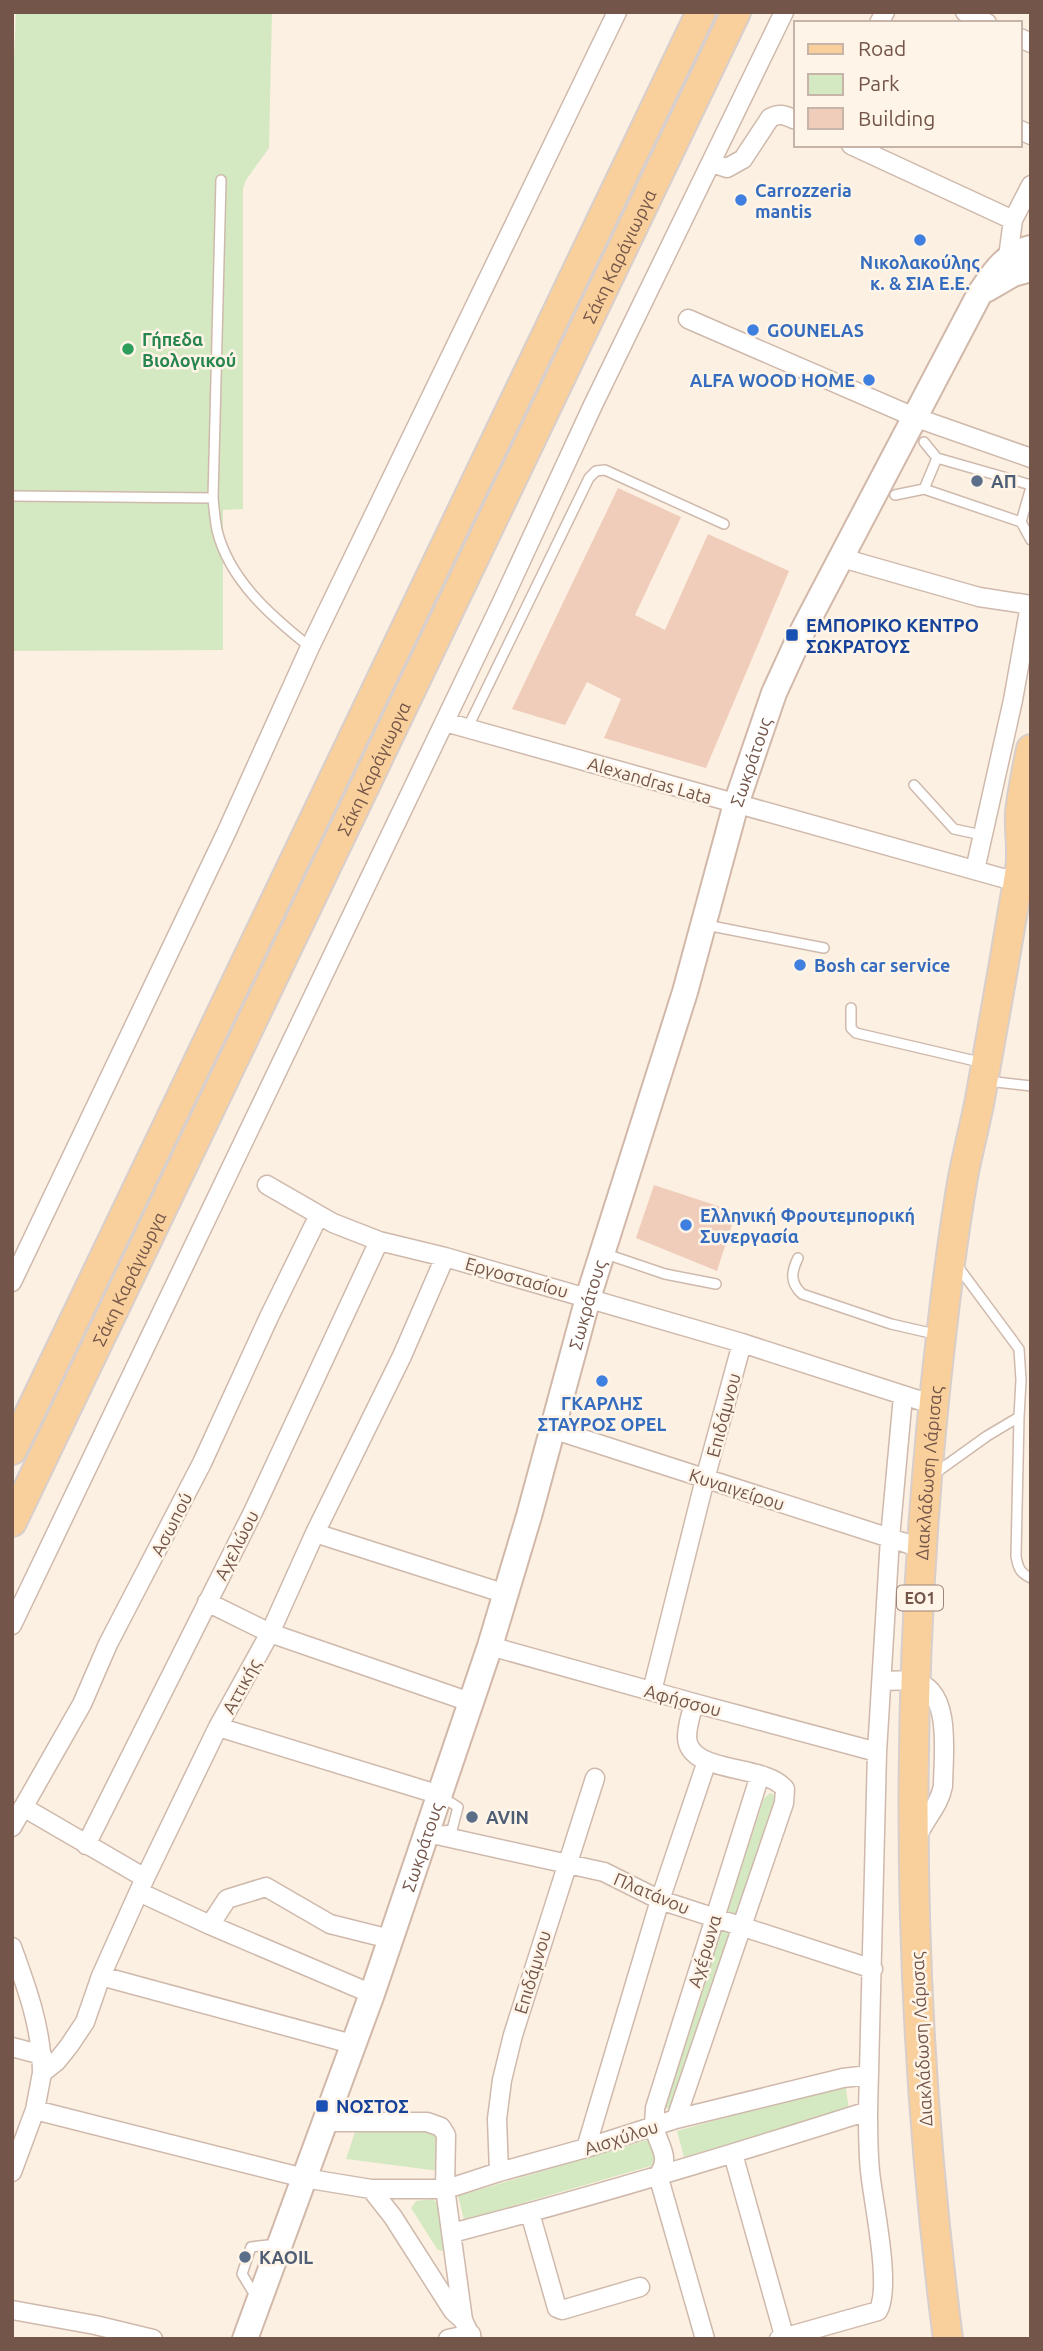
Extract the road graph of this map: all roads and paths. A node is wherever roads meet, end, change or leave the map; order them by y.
1 (617, 12) edge
2 (701, 12) edge
3 (736, 12) edge
4 (784, 12) edge
5 (965, 12) edge
6 (983, 21) edge
7 (794, 119) edge
8 (855, 147) edge
9 (712, 163) junction
10 (221, 180) dead end
11 (1031, 185) edge
12 (1013, 220) junction
13 (1019, 253) edge
14 (1031, 269) edge
15 (980, 293) junction
16 (688, 319) dead end
17 (914, 417) junction
18 (924, 442) dead end
19 (937, 458) junction
20 (1031, 458) edge
21 (1031, 486) edge
22 (924, 489) junction
23 (895, 495) dead end
24 (12, 496) edge
25 (213, 498) junction
26 (1021, 522) junction
27 (724, 524) dead end
28 (1031, 540) edge
29 (842, 558) junction
30 (1030, 605) edge
31 (310, 648) junction
32 (445, 722) junction
33 (467, 729) junction
34 (1031, 749) edge
35 (914, 785) dead end
36 (736, 804) junction
37 (982, 835) junction
38 (975, 870) junction
39 (1025, 870) edge
40 (705, 924) junction
41 (824, 948) dead end
42 (851, 1008) dead end
43 (984, 1072) junction
44 (1031, 1086) edge
45 (267, 1185) dead end
46 (319, 1215) junction
47 (379, 1241) junction
48 (602, 1253) junction
49 (445, 1256) junction
50 (798, 1258) dead end
51 (951, 1259) junction
52 (12, 1282) edge
53 (716, 1284) dead end
54 (588, 1298) junction
55 (941, 1335) junction
56 (743, 1343) junction
57 (903, 1396) junction
58 (934, 1405) junction
59 (1019, 1417) junction
60 (552, 1429) junction
61 (12, 1450) edge
62 (705, 1479) junction
63 (927, 1479) junction
64 (12, 1522) edge
65 (315, 1533) junction
66 (890, 1538) junction
67 (921, 1548) junction
68 (1031, 1578) edge
69 (506, 1594) junction
70 (207, 1602) junction
71 (12, 1625) edge
72 (270, 1633) junction
73 (490, 1646) junction
74 (882, 1681) junction
75 (915, 1682) junction
76 (652, 1692) junction
77 (470, 1702) junction
78 (694, 1703) junction
79 (218, 1727) junction
80 (877, 1752) junction
81 (707, 1761) junction
82 (760, 1775) junction
83 (595, 1777) dead end
84 (440, 1795) junction
85 (23, 1807) junction
86 (12, 1827) edge
87 (434, 1833) junction
88 (86, 1845) junction
89 (566, 1863) junction
90 (142, 1885) junction
91 (660, 1900) junction
92 (715, 1918) junction
93 (210, 1925) junction
94 (741, 1927) junction
95 (390, 1939) junction
96 (12, 1947) edge
97 (873, 1969) junction
98 (101, 1976) junction
99 (372, 1994) junction
100 (352, 2044) junction
101 (12, 2047) edge
102 (42, 2064) junction
103 (869, 2075) junction
104 (35, 2110) junction
105 (868, 2111) junction
106 (676, 2119) junction
107 (325, 2122) junction
108 (654, 2127) junction
109 (16, 2145) edge
110 (586, 2148) junction
111 (733, 2154) junction
112 (12, 2172) edge
113 (499, 2172) junction
114 (659, 2175) junction
115 (304, 2178) junction
116 (445, 2188) junction
117 (371, 2189) junction
118 (530, 2213) junction
119 (452, 2233) junction
120 (268, 2245) dead end
121 (640, 2287) dead end
122 (253, 2292) dead end
123 (12, 2310) edge
124 (469, 2331) edge
125 (783, 2338) edge
126 (153, 2339) edge
127 (245, 2339) edge
128 (448, 2339) edge
129 (705, 2339) edge
130 (948, 2339) edge

1 - 31 street
2 - 61 main road, Σάκη Καράγιωργα
3 - 64 main road, Σάκη Καράγιωργα
4 - 9 street
5 - 6 street
7 - 9 street
8 - 12 street
9 - 32 street
10 - 25 lane
11 - 12 street
12 - 13 street
13 - 15 main road, Σωκράτους
14 - 15 main road
15 - 17 main road, Σωκράτους
16 - 17 street
17 - 20 street
17 - 29 main road, Σωκράτους
18 - 19 lane
19 - 21 lane
19 - 22 lane
21 - 26 lane
22 - 23 lane
22 - 26 lane
24 - 25 lane
25 - 31 lane
26 - 28 lane
27 - 33 lane
29 - 30 street
29 - 36 main road, Σωκράτους
30 - 37 street
31 - 52 street
32 - 33 street, Alexandras Lata
32 - 71 street
33 - 36 street, Alexandras Lata
34 - 39 main road, Διακλάδωση Λάρισας / ΕΟ1
35 - 37 lane
36 - 38 street, Alexandras Lata
36 - 40 main road, Σωκράτους
37 - 38 street
38 - 39 street, Alexandras Lata
39 - 43 main road, Διακλάδωση Λάρισας / ΕΟ1
40 - 41 lane
40 - 48 main road, Σωκράτους
42 - 43 lane
43 - 44 lane
43 - 51 main road, Διακλάδωση Λάρισας / ΕΟ1
45 - 46 street, Εργοστασίου
46 - 47 street, Εργοστασίου
46 - 85 street, Ασωπού
47 - 49 street, Εργοστασίου
47 - 70 street, Αχελώου
48 - 53 lane
48 - 54 main road, Σωκράτους
49 - 54 street, Εργοστασίου
49 - 65 street, Αττικής
50 - 55 lane
51 - 55 main road, Διακλάδωση Λάρισας / ΕΟ1
51 - 59 lane
54 - 56 street, Εργοστασίου
54 - 60 main road, Σωκράτους
55 - 58 main road, Διακλάδωση Λάρισας / ΕΟ1
56 - 57 street, Εργοστασίου
56 - 62 street, Επιδάμνου
57 - 58 street, Εργοστασίου
57 - 66 street
58 - 63 main road, Διακλάδωση Λάρισας / ΕΟ1
59 - 63 lane
59 - 68 lane
60 - 62 street, Κυναιγείρου
60 - 69 main road, Σωκράτους
62 - 66 street, Κυναιγείρου
62 - 76 street, Επιδάμνου
63 - 67 main road, Διακλάδωση Λάρισας / ΕΟ1
65 - 69 street
65 - 72 street, Αττικής
66 - 67 street, Κυναιγείρου
66 - 74 street
67 - 75 main road, Διακλάδωση Λάρισας / ΕΟ1
69 - 73 main road, Σωκράτους
70 - 72 street
70 - 88 street, Αχελώου
72 - 77 street
72 - 79 street, Αττικής
73 - 76 street, Αφήσσου
73 - 77 main road, Σωκράτους
74 - 75 street
74 - 80 street
75 - 130 main road, Διακλάδωση Λάρισας / ΕΟ1
76 - 78 street, Αφήσσου
77 - 84 main road, Σωκράτους
78 - 80 street, Αφήσσου
78 - 81 street
79 - 84 street
79 - 90 street, Αττικής
80 - 97 street
81 - 82 street
81 - 91 street
82 - 92 street, Αχέρωνα
82 - 94 street, Αχέρωνα
83 - 89 street, Επιδάμνου
84 - 87 main road, Σωκράτους
85 - 86 street, Ασωπού
85 - 88 street
87 - 89 street, Πλατάνου
87 - 95 main road, Σωκράτους
88 - 90 street
89 - 91 street, Πλατάνου
89 - 113 street, Επιδάμνου
90 - 93 street
90 - 98 street, Αττικής
91 - 92 street, Πλατάνου
91 - 110 street
92 - 94 street, Πλατάνου
92 - 108 street, Αχέρωνα
93 - 95 street
93 - 99 street
94 - 97 street, Πλατάνου
94 - 106 street, Αχέρωνα
95 - 99 main road, Σωκράτους
96 - 102 street
97 - 103 street
98 - 100 street
98 - 102 street, Αττικής
99 - 100 main road, Σωκράτους
100 - 107 main road, Σωκράτους
101 - 102 street
102 - 104 street
103 - 105 street
103 - 106 street, Αισχύλου
104 - 109 street
104 - 115 street, Αισχύλου
105 - 111 street
105 - 125 street
106 - 108 street, Αισχύλου
107 - 115 main road, Σωκράτους
107 - 116 street
108 - 110 street, Αισχύλου
108 - 114 street
109 - 112 street
110 - 113 street, Αισχύλου
111 - 114 street
111 - 125 street
113 - 116 street, Αισχύλου
114 - 118 street
114 - 129 street
115 - 117 street, Αισχύλου
115 - 127 main road, Σωκράτους
116 - 117 street, Αισχύλου
116 - 119 street
117 - 124 street
118 - 119 street
118 - 121 street
119 - 124 street
120 - 122 lane
123 - 126 street
124 - 128 street

